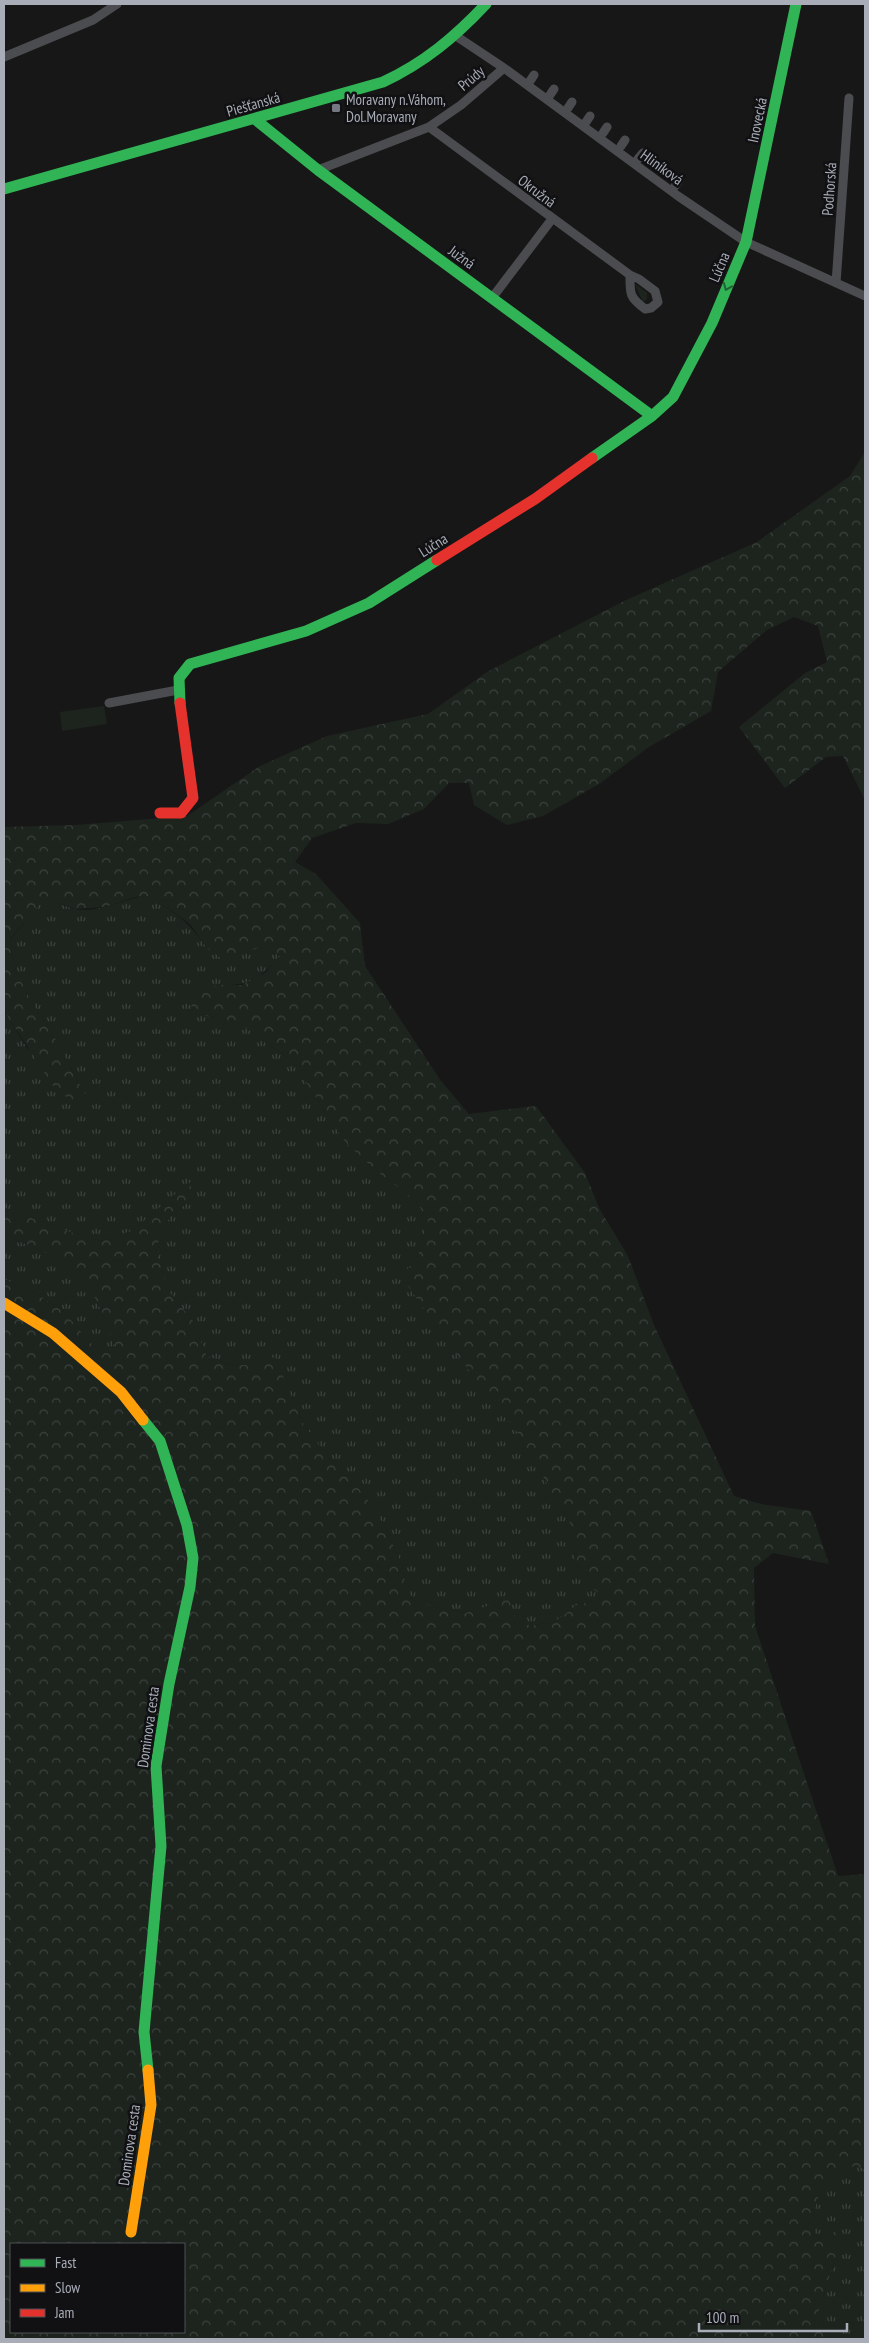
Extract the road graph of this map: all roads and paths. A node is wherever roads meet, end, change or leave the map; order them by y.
1 (117, 4) edge
2 (486, 4) edge
3 (796, 4) edge
4 (456, 36) junction
5 (4, 57) edge
6 (504, 68) junction
7 (849, 98) dead end
8 (256, 120) junction
9 (429, 127) junction
10 (318, 170) junction
11 (4, 189) edge
12 (552, 219) junction
13 (746, 242) junction
14 (630, 275) dead end
15 (836, 283) junction
16 (865, 296) edge
17 (492, 298) junction
18 (652, 416) junction
19 (178, 690) junction
20 (109, 703) dead end
21 (160, 814) dead end
22 (4, 1303) edge
23 (131, 2232) dead end

1 - 5 street
2 - 4 street, Piešťanská
3 - 13 street, Inovecká
4 - 6 street, Hliníková
4 - 8 street, Piešťanská
6 - 9 street, Prúdy
6 - 13 street, Hliníková
7 - 15 street, Podhorská
8 - 10 street, Južná
8 - 11 street, Piešťanská
9 - 10 street, Prúdy
9 - 12 street, Okružná
10 - 17 street, Južná
12 - 14 street, Okružná
12 - 17 street
13 - 15 street, Hliníková
13 -> 18 street, Lúčna
15 - 16 street, Hliníková
17 - 18 street, Južná
18 - 19 street, Lúčna
19 - 20 street
19 - 21 street, Lúčna
22 - 23 street, Dominova cesta

